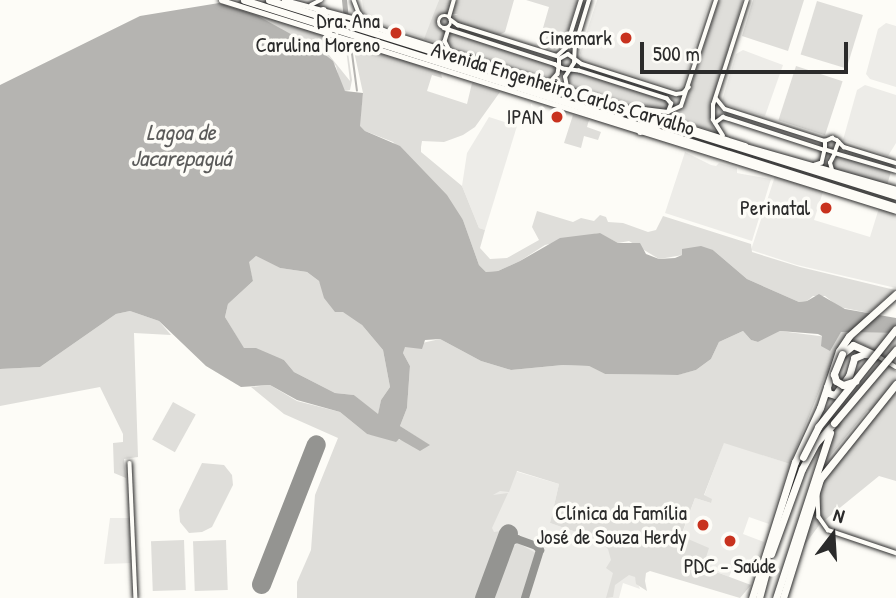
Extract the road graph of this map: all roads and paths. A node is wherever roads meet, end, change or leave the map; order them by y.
1 (221, 0) edge
2 (244, 0) edge
3 (269, 0) edge
4 (284, 0) edge
5 (323, 0) edge
6 (354, 0) edge
7 (454, 0) edge
8 (581, 0) edge
9 (589, 0) edge
10 (716, 0) edge
11 (746, 1) edge
12 (254, 3) junction
13 (294, 3) junction
14 (304, 6) junction
15 (271, 13) junction
16 (321, 15) junction
17 (450, 18) junction
18 (369, 28) junction
19 (447, 28) junction
20 (353, 29) junction
21 (328, 32) junction
22 (341, 32) junction
23 (459, 33) junction
24 (396, 35) joint
25 (446, 38) junction
26 (412, 40) junction
27 (568, 43) junction
28 (575, 46) junction
29 (419, 47) junction
30 (451, 52) junction
31 (561, 55) junction
32 (415, 56) junction
33 (405, 58) junction
34 (573, 58) junction
35 (483, 63) junction
36 (471, 64) junction
37 (559, 66) junction
38 (569, 69) junction
39 (523, 75) junction
40 (469, 76) junction
41 (550, 83) junction
42 (689, 87) junction
43 (569, 89) junction
44 (716, 96) junction
45 (563, 101) junction
46 (599, 104) junction
47 (626, 107) junction
48 (668, 112) junction
49 (587, 114) junction
50 (650, 115) junction
51 (653, 125) junction
52 (715, 126) junction
53 (640, 131) junction
54 (702, 131) junction
55 (665, 132) junction
56 (721, 140) junction
57 (825, 141) junction
58 (839, 142) junction
59 (825, 150) junction
60 (835, 153) junction
61 (795, 160) junction
62 (896, 163) edge
63 (813, 165) junction
64 (896, 171) edge
65 (834, 172) junction
66 (823, 175) junction
67 (859, 180) junction
68 (875, 189) junction
69 (864, 192) junction
70 (896, 192) edge
71 (852, 197) junction
72 (874, 202) junction
73 (896, 209) edge
74 (896, 294) edge
75 (896, 329) edge
76 (896, 353) edge
77 (876, 355) junction
78 (896, 367) edge
79 (855, 380) junction
80 (828, 383) junction
81 (896, 384) edge
82 (835, 424) junction
83 (130, 463) dead end
84 (816, 469) junction
85 (825, 472) junction
86 (786, 495) junction
87 (789, 506) junction
88 (809, 513) junction
89 (797, 541) junction
90 (896, 553) edge
91 (757, 597) edge
92 (136, 598) edge
93 (776, 598) edge
94 (783, 598) edge

1 - 15 main road, Avenida Engenheiro Carlos Carvalho
2 - 12 highway, Avenida Engenheiro Carlos Carvalho
3 - 16 highway, Avenida Engenheiro Carlos Carvalho
4 - 13 main road, Avenida Engenheiro Carlos Carvalho
5 - 14 street
5 - 16 street
6 - 18 street
7 - 17 street
8 - 27 street
9 - 28 street
10 - 42 street
11 - 44 street
12 - 15 highway
12 - 16 highway, Avenida Engenheiro Carlos Carvalho
13 - 14 main road, Avenida Engenheiro Carlos Carvalho
13 - 16 highway
14 - 16 main road, Avenida Engenheiro Carlos Carvalho
15 - 21 main road, Avenida Engenheiro Carlos Carvalho
16 - 20 highway, Avenida Engenheiro Carlos Carvalho
16 - 21 highway
16 - 22 highway, Avenida Engenheiro Carlos Carvalho
17 - 19 street
17 - 19 street
17 - 31 street
18 - 20 highway, Avenida Engenheiro Carlos Carvalho
18 - 24 highway
18 - 29 highway, Avenida Engenheiro Carlos Carvalho
19 - 23 street
19 - 25 street
20 - 22 highway, Avenida Engenheiro Carlos Carvalho
20 - 32 highway, Avenida Engenheiro Carlos Carvalho
20 - 33 main road, Avenida Engenheiro Carlos Carvalho
21 - 22 main road, Avenida Engenheiro Carlos Carvalho
23 - 25 street
23 - 37 street
24 - 26 main road, Avenida Engenheiro Carlos Carvalho
25 - 30 street
26 - 29 highway
26 - 30 main road, Avenida Engenheiro Carlos Carvalho
27 - 28 street
27 - 31 street
28 - 34 street
29 - 32 highway
29 - 36 highway, Avenida Engenheiro Carlos Carvalho
30 - 35 main road, Avenida Engenheiro Carlos Carvalho
31 - 34 street
31 - 37 street
32 - 33 highway
32 - 40 highway, Avenida Engenheiro Carlos Carvalho
33 - 40 main road, Avenida Engenheiro Carlos Carvalho
34 - 38 street
34 - 42 street
35 - 36 highway
35 - 39 main road, Avenida Engenheiro Carlos Carvalho
36 - 40 highway
36 - 46 highway, Avenida Engenheiro Carlos Carvalho
37 - 38 street
37 - 41 street
38 - 43 street
38 - 48 street
39 - 41 main road, Avenida Engenheiro Carlos Carvalho
39 - 46 highway
40 - 45 highway, Avenida Engenheiro Carlos Carvalho
40 - 49 main road, Avenida Engenheiro Carlos Carvalho
41 - 43 main road, Avenida Engenheiro Carlos Carvalho
42 - 48 street
43 - 47 main road, Avenida Engenheiro Carlos Carvalho
44 - 52 street
44 - 57 street
45 - 49 highway
45 - 51 highway, Avenida Engenheiro Carlos Carvalho
46 - 51 highway, Avenida Engenheiro Carlos Carvalho
47 - 48 street
47 - 50 main road, Avenida Engenheiro Carlos Carvalho
49 - 53 main road, Avenida Engenheiro Carlos Carvalho
50 - 51 highway
50 - 54 main road, Avenida Engenheiro Carlos Carvalho
51 - 53 highway
51 - 55 highway, Avenida Engenheiro Carlos Carvalho
52 - 56 street
52 - 59 street
53 - 55 main road, Avenida Engenheiro Carlos Carvalho
54 - 55 highway
54 - 56 main road, Avenida Engenheiro Carlos Carvalho
55 - 56 highway, Avenida Engenheiro Carlos Carvalho
55 - 69 highway, Avenida Engenheiro Carlos Carvalho
55 - 71 main road, Avenida Engenheiro Carlos Carvalho
56 - 61 highway, Avenida Engenheiro Carlos Carvalho
56 - 66 highway, Avenida Engenheiro Carlos Carvalho
57 - 58 street
57 - 59 street
58 - 60 street
58 - 62 street
59 - 60 street
59 - 63 street
60 - 64 street
60 - 65 street
61 - 63 highway, Avenida Engenheiro Carlos Carvalho
61 - 66 highway
63 - 65 highway, Avenida Engenheiro Carlos Carvalho
65 - 67 highway, Avenida Engenheiro Carlos Carvalho
66 - 69 highway, Avenida Engenheiro Carlos Carvalho
67 - 69 highway
67 - 70 highway, Avenida Engenheiro Carlos Carvalho
68 - 69 highway, Avenida Engenheiro Carlos Carvalho
68 - 70 highway, Avenida Engenheiro Carlos Carvalho
68 - 72 highway
69 - 71 highway
69 - 72 highway
71 - 72 main road, Avenida Engenheiro Carlos Carvalho
72 - 73 highway, Avenida Engenheiro Carlos Carvalho
74 - 80 highway
75 - 79 highway, bridge
76 - 82 highway, bridge
77 - 78 street
77 - 79 highway, bridge
77 - 80 highway
79 - 86 highway, bridge
80 - 86 highway
81 - 85 highway
82 - 84 highway
82 - 87 highway
83 - 92 street
84 - 88 highway
84 - 89 highway
85 - 88 highway
85 - 90 street
86 - 91 highway
87 - 89 highway
87 - 91 highway
88 - 89 highway
89 - 93 highway
89 - 94 highway

